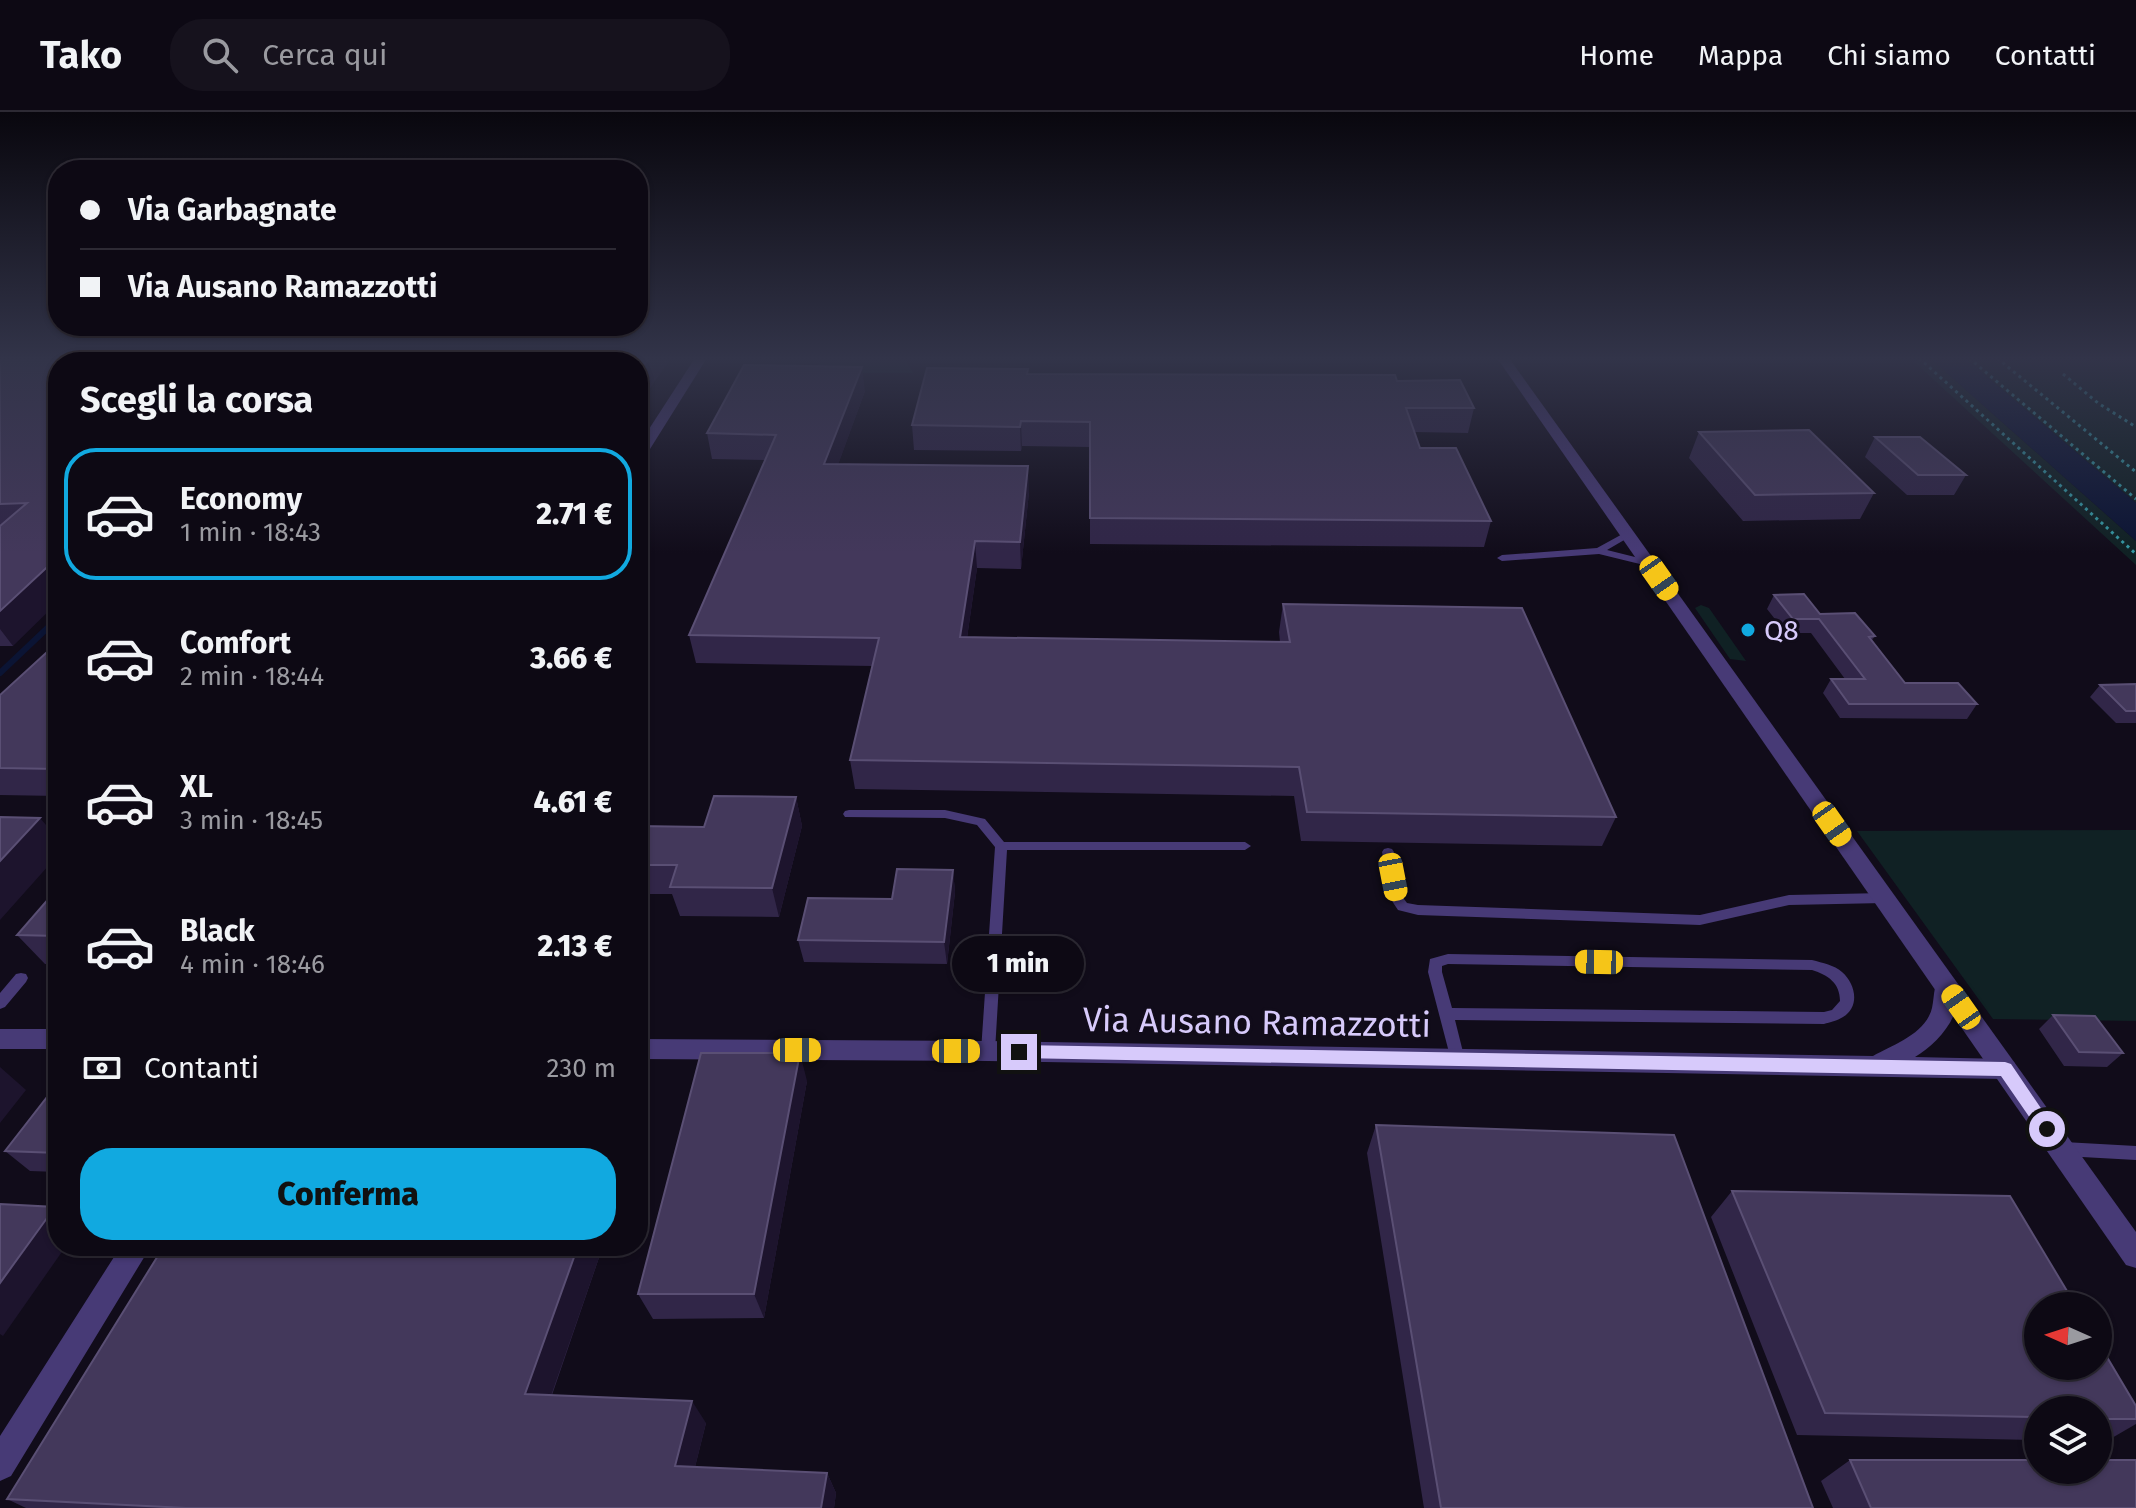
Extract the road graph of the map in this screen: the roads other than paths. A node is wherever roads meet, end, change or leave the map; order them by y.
1 (660, 423) edge
2 (1549, 423) edge
3 (648, 441) edge
4 (1628, 534) junction
5 (1599, 551) junction
6 (1502, 558) dead end
7 (1648, 563) junction
8 (849, 814) dead end
9 (1001, 846) junction
10 (1245, 846) dead end
11 (1388, 852) dead end
12 (1884, 898) junction
13 (21, 978) dead end
14 (1946, 986) junction
15 (0, 1003) edge
16 (1447, 1014) junction
17 (0, 1039) edge
18 (48, 1039) edge
19 (648, 1049) edge
20 (988, 1051) junction
21 (1458, 1060) junction
22 (1874, 1068) junction
23 (2005, 1069) junction
24 (2061, 1149) junction
25 (2136, 1153) edge
26 (2136, 1255) edge
27 (131, 1256) edge
28 (0, 1465) edge

1 - 3 street
2 - 4 street
4 - 5 lane
4 - 7 street
5 - 6 lane
5 - 7 lane
7 - 12 street
8 - 9 lane
9 - 10 lane
9 - 20 lane
11 - 12 lane
12 - 14 street
13 - 15 lane
14 - 22 street
14 - 23 street
16 - 16 lane
16 - 21 lane
17 - 18 street
19 - 20 street, Via Ausano Ramazzotti
20 - 21 street, Via Ausano Ramazzotti
21 - 22 street, Via Ausano Ramazzotti
22 - 23 street, Via Ausano Ramazzotti
23 - 24 street
24 - 25 lane
24 - 26 street
27 - 28 street

